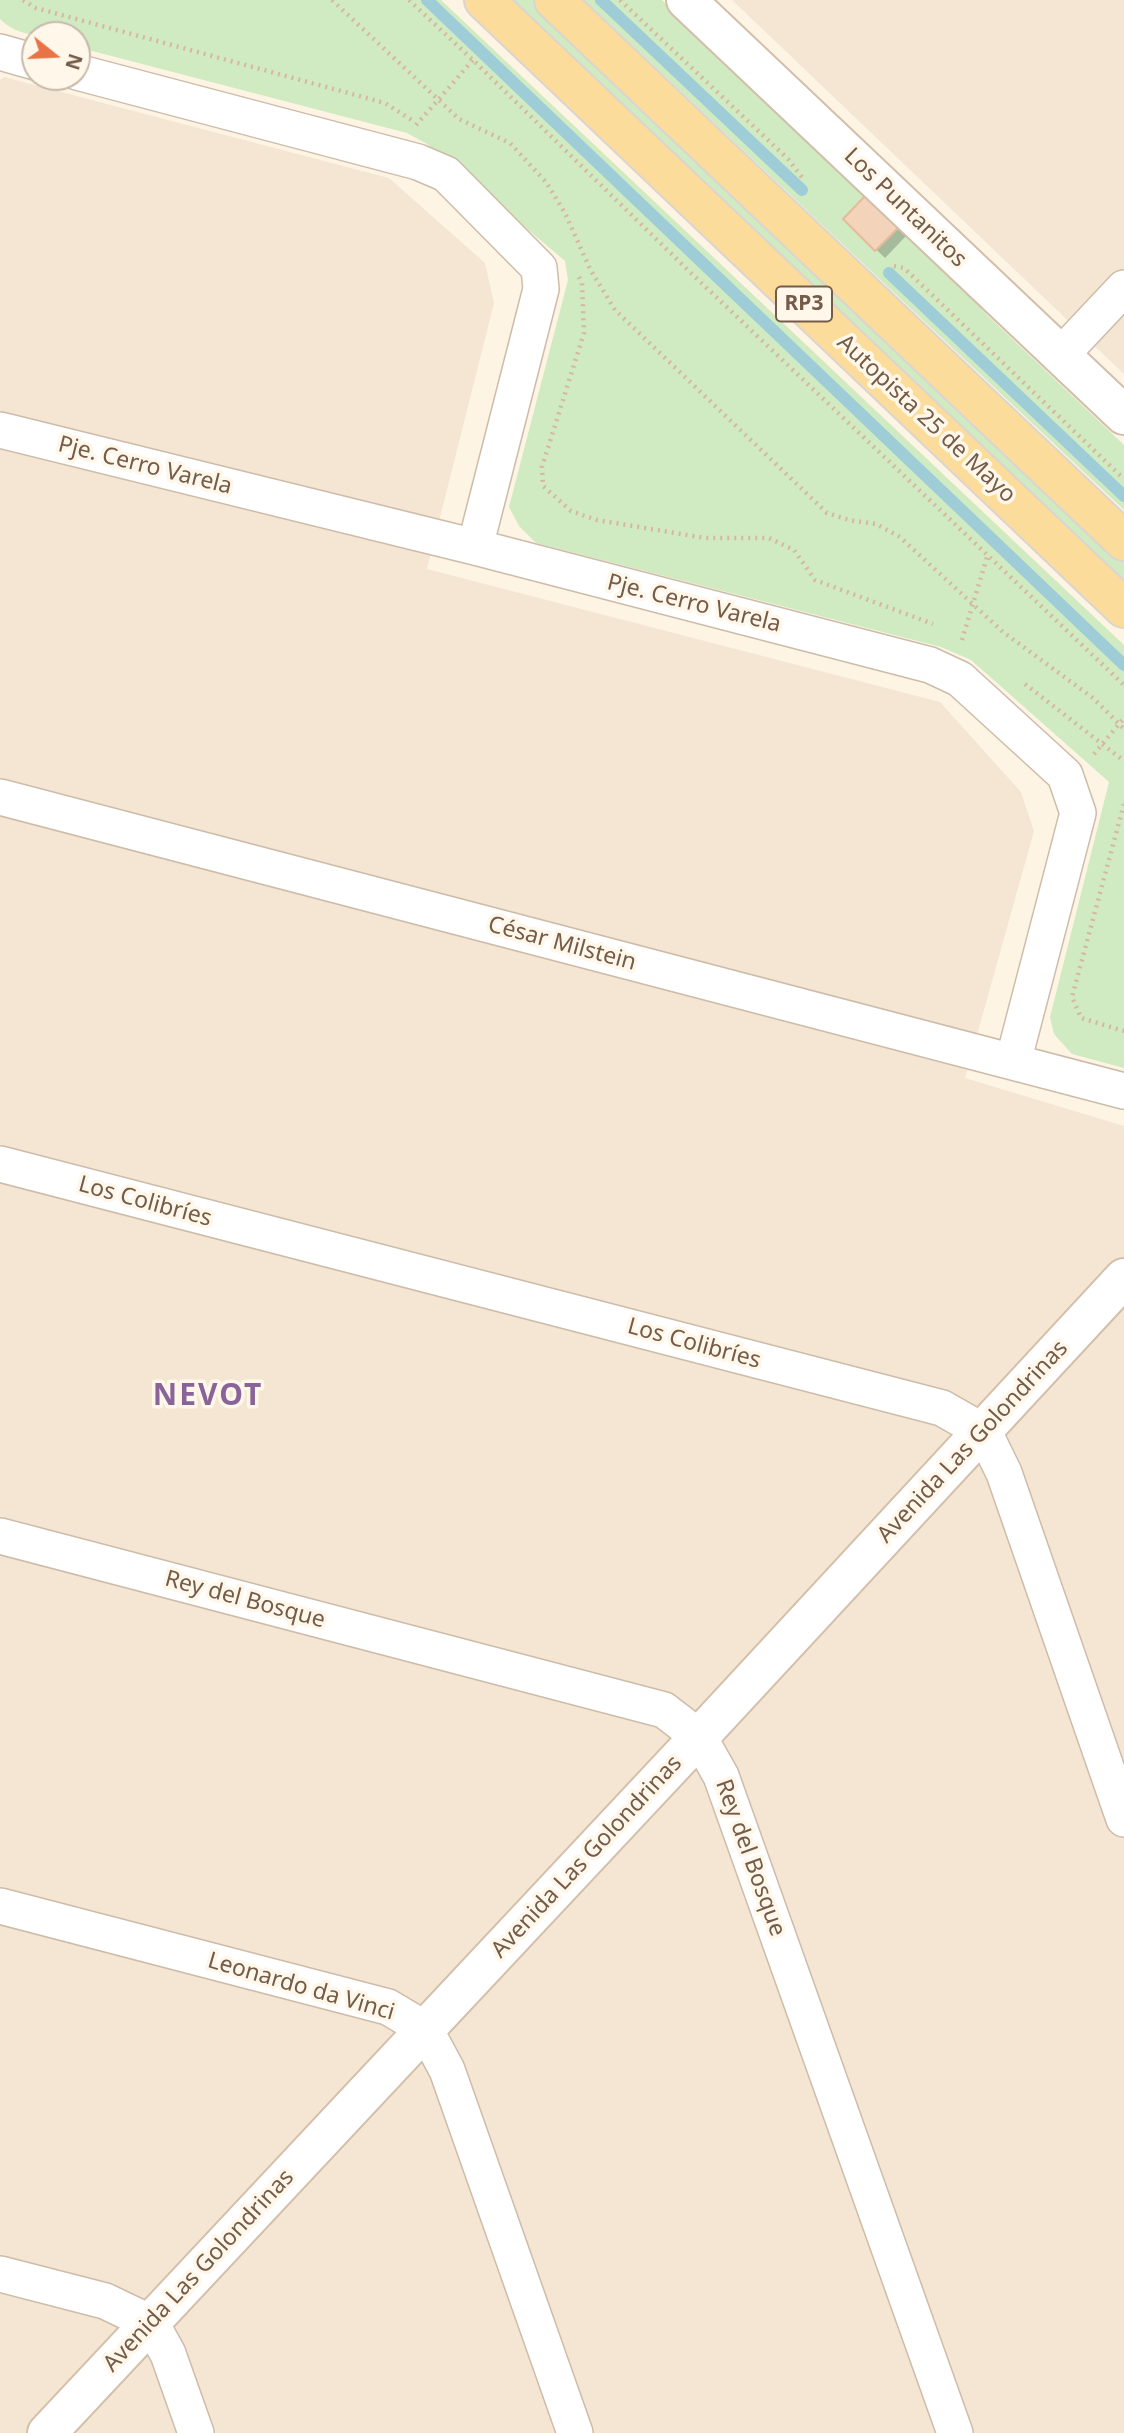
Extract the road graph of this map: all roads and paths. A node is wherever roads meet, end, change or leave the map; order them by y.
1 (23, 0) edge
2 (332, 0) edge
3 (409, 0) edge
4 (484, 0) edge
5 (554, 0) edge
6 (620, 0) edge
7 (686, 0) edge
8 (0, 52) edge
9 (21, 58) edge
10 (473, 60) junction
11 (91, 76) edge
12 (439, 99) junction
13 (417, 124) junction
14 (427, 132) dead end
15 (391, 153) junction
16 (806, 183) dead end
17 (883, 265) dead end
18 (577, 272) dead end
19 (1124, 288) edge
20 (1060, 356) junction
21 (1124, 415) edge
22 (0, 430) edge
23 (1124, 479) edge
24 (1124, 541) edge
25 (475, 548) junction
26 (988, 554) junction
27 (973, 604) junction
28 (1124, 608) edge
29 (942, 627) dead end
30 (951, 630) dead end
31 (962, 638) junction
32 (971, 644) dead end
33 (952, 675) junction
34 (1019, 680) dead end
35 (1124, 685) edge
36 (1124, 729) edge
37 (1124, 761) edge
38 (0, 797) edge
39 (1124, 804) edge
40 (1124, 1031) edge
41 (1013, 1062) junction
42 (1124, 1091) edge
43 (0, 1164) edge
44 (1124, 1278) edge
45 (984, 1432) junction
46 (0, 1536) edge
47 (699, 1737) junction
48 (1124, 1819) edge
49 (0, 1906) edge
50 (425, 2029) junction
51 (0, 2274) edge
52 (150, 2323) junction
53 (47, 2433) edge
54 (197, 2433) edge
55 (575, 2433) edge
56 (955, 2433) edge

1 - 13 path
2 - 12 path
3 - 10 path
4 - 28 main road, Autopista 25 de Mayo / RP3
5 - 24 main road, Autopista 25 de Mayo / RP3
6 - 16 path
7 - 20 street, Los Puntanitos
8 - 9 street
10 - 12 path
10 - 26 path
11 - 15 street
12 - 13 path
12 - 27 path
13 - 14 path
13 - 15 path
15 - 25 street
17 - 23 path
18 - 29 path
19 - 20 street
20 - 21 street, Los Puntanitos
22 - 25 street, Pje. Cerro Varela
25 - 33 street, Pje. Cerro Varela
26 - 27 path
26 - 35 path
27 - 31 path
27 - 36 path
30 - 31 path
31 - 32 path
31 - 33 path
33 - 41 street, Pje. Cerro Varela
34 - 37 path
38 - 41 street, César Milstein
39 - 40 path
41 - 42 street, César Milstein
43 - 45 street, Los Colibríes
44 - 45 street, Avenida Las Golondrinas
45 - 47 street, Avenida Las Golondrinas
45 - 48 street
46 - 47 street, Rey del Bosque
47 - 50 street, Avenida Las Golondrinas
47 - 56 street, Rey del Bosque
49 - 50 street, Leonardo da Vinci
50 - 52 street, Avenida Las Golondrinas
50 - 55 street
51 - 52 street
52 - 53 street, Avenida Las Golondrinas
52 - 54 street

